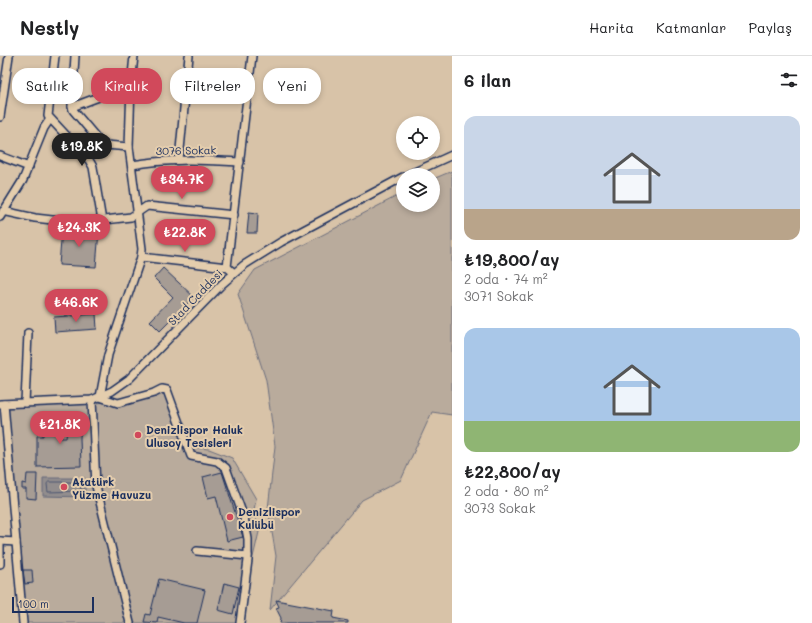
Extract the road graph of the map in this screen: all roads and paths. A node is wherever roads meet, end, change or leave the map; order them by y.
1 (9, 56) edge
2 (55, 56) edge
3 (75, 56) edge
4 (134, 56) edge
5 (189, 56) edge
6 (252, 56) edge
7 (133, 68) edge
8 (3, 85) edge
9 (91, 100) edge
10 (130, 104) edge
11 (72, 107) junction
12 (0, 115) edge
13 (50, 119) junction
14 (129, 147) junction
15 (452, 155) edge
16 (0, 156) edge
17 (179, 160) junction
18 (240, 162) junction
19 (132, 165) junction
20 (29, 167) junction
21 (423, 168) edge
22 (396, 182) edge
23 (139, 212) junction
24 (1, 215) edge
25 (234, 215) junction
26 (102, 221) junction
27 (142, 257) junction
28 (227, 267) junction
29 (234, 273) junction
30 (28, 333) dead end
31 (100, 397) junction
32 (92, 400) junction
33 (26, 403) junction
34 (2, 404) edge
35 (0, 541) edge
36 (16, 542) junction
37 (197, 552) dead end
38 (248, 556) junction
39 (0, 564) edge
40 (23, 623) edge
41 (130, 623) edge
42 (240, 623) edge

1 - 8 street
2 - 13 street
3 - 11 street
4 - 7 street
5 - 17 street
6 - 18 street
8 - 12 street
9 - 11 street
10 - 14 street
11 - 14 street
13 - 20 street
13 - 26 street
14 - 19 street
15 - 21 street
16 - 20 street
17 - 18 street, 3076 Sokak
17 - 19 street, 3076 Sokak
18 - 25 street
19 - 23 street
20 - 24 street
22 - 29 street, Stad Caddesi
23 - 25 street
23 - 26 street
23 - 27 street
24 - 26 street
25 - 28 street
27 - 28 street
27 - 31 street
28 - 29 street
29 - 31 street, Stad Caddesi
30 - 33 street
31 - 32 street, Stad Caddesi
31 - 38 street
32 - 33 street, Stad Caddesi
32 - 41 street
33 - 34 street, Stad Caddesi
34 - 36 street
35 - 36 street
35 - 39 street
36 - 40 street
37 - 38 street
38 - 42 street

